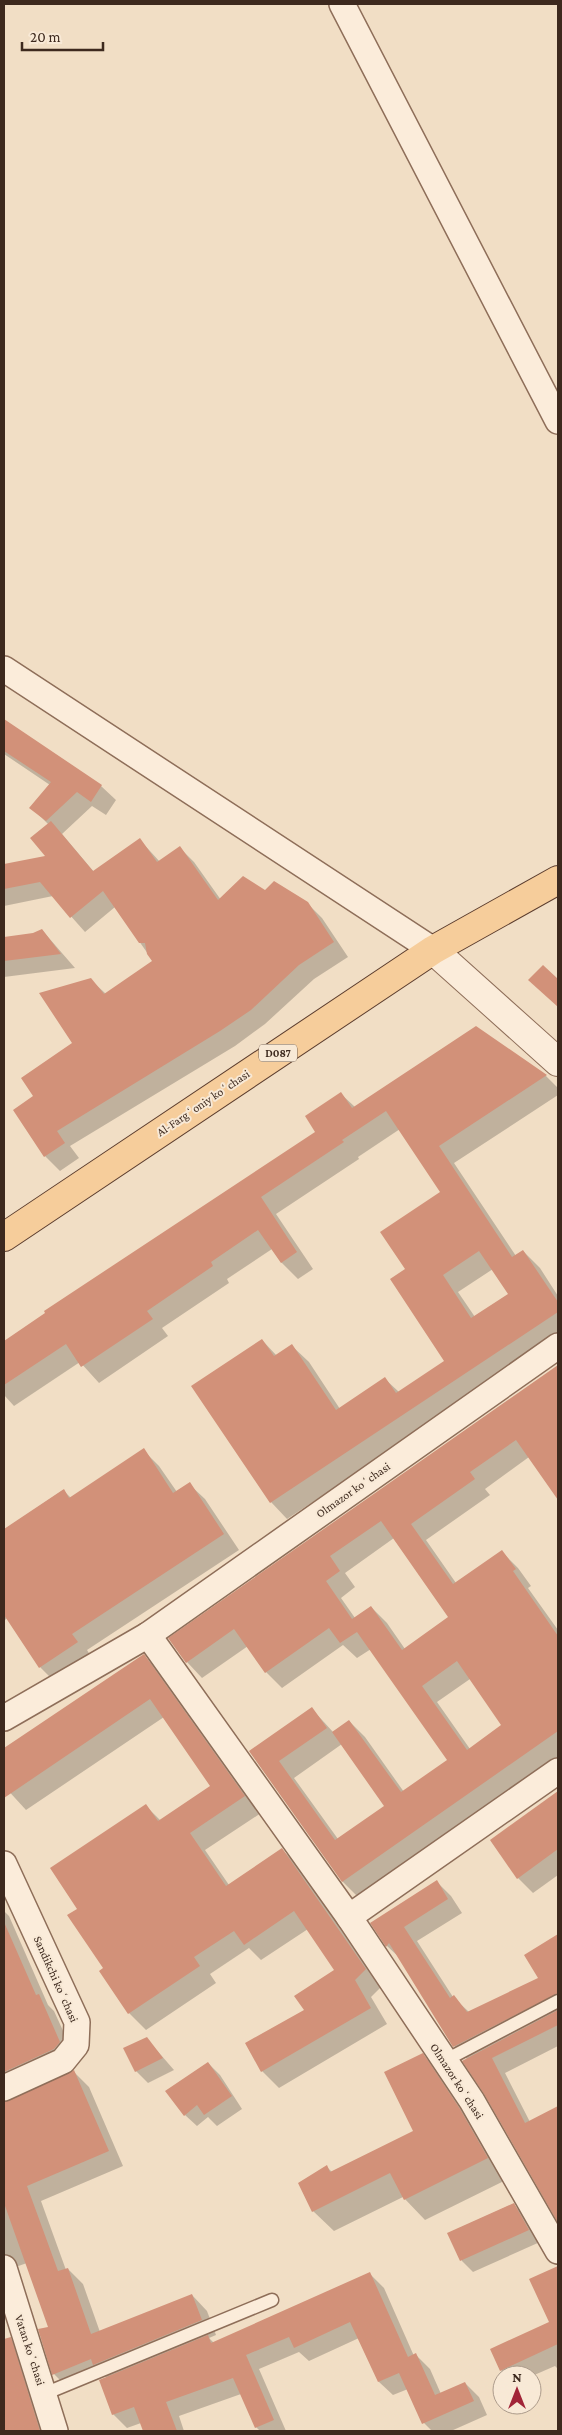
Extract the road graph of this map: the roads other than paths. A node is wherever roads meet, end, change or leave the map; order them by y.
1 (342, 4) edge
2 (558, 421) edge
3 (4, 669) edge
4 (558, 880) edge
5 (433, 950) junction
6 (558, 1062) edge
7 (4, 1237) edge
8 (558, 1346) edge
9 (148, 1635) junction
10 (4, 1718) edge
11 (558, 1770) edge
12 (4, 1864) edge
13 (349, 1917) junction
14 (558, 2001) edge
15 (444, 2060) junction
16 (4, 2088) edge
17 (558, 2251) edge
18 (4, 2268) edge
19 (272, 2300) dead end
20 (44, 2394) junction
21 (55, 2431) edge

1 - 2 street
3 - 5 street
4 - 5 main road, Al-Fargʻoniy koʻchasi / D087
5 - 6 street
5 - 7 main road, Al-Fargʻoniy koʻchasi / D087
8 - 9 street, Olmazor koʻchasi
9 - 10 street, Olmazor koʻchasi
9 - 13 street, Olmazor koʻchasi
11 - 13 street
12 - 16 street, Sandikchi koʻchasi
13 - 15 street, Olmazor koʻchasi
14 - 15 lane
15 - 17 street, Olmazor koʻchasi
18 - 20 street, Vatan koʻchasi
19 - 20 lane
20 - 21 street, Vatan koʻchasi

